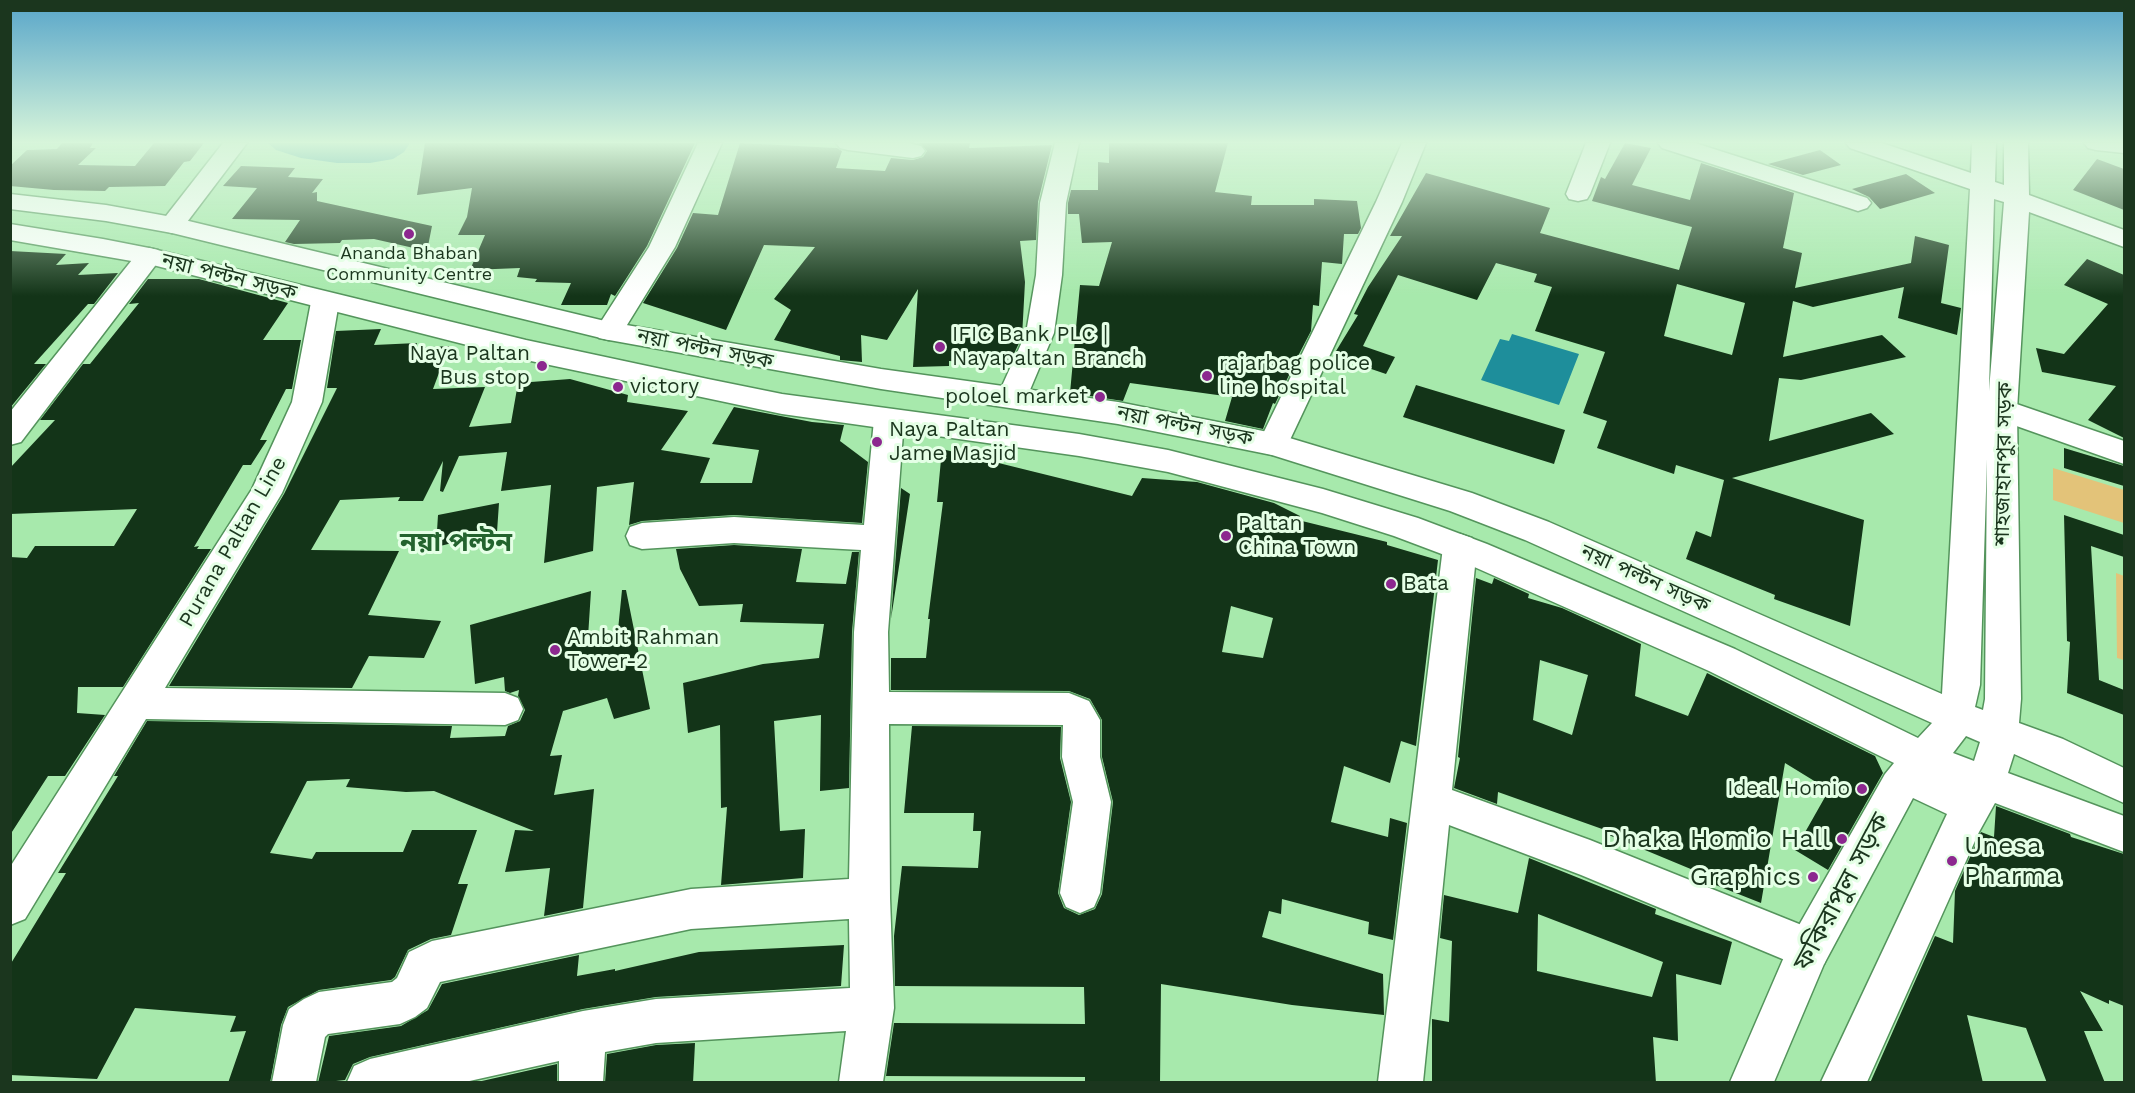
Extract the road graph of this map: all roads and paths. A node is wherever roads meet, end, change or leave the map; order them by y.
1 (196, 194) edge
2 (687, 194) edge
3 (1055, 194) edge
4 (1392, 194) edge
5 (1830, 194) edge
6 (1980, 194) edge
7 (2017, 194) edge
8 (2024, 194) edge
9 (2026, 194) edge
10 (10, 201) edge
11 (1858, 203) dead end
12 (172, 225) junction
13 (2124, 225) edge
14 (10, 232) edge
15 (2124, 239) edge
16 (149, 256) junction
17 (325, 302) junction
18 (609, 331) junction
19 (1012, 397) junction
20 (2002, 410) junction
21 (890, 420) junction
22 (10, 434) edge
23 (1273, 444) junction
24 (2124, 453) edge
25 (642, 536) dead end
26 (879, 539) junction
27 (1460, 547) junction
28 (1904, 694) junction
29 (137, 704) junction
30 (1957, 705) junction
31 (871, 708) junction
32 (505, 709) dead end
33 (2006, 726) junction
34 (1906, 758) junction
35 (2124, 786) edge
36 (1989, 793) junction
37 (1432, 801) junction
38 (2124, 834) edge
39 (1080, 893) dead end
40 (869, 898) junction
41 (10, 905) edge
42 (1809, 949) junction
43 (872, 1008) junction
44 (583, 1033) junction
45 (294, 1083) edge
46 (370, 1083) edge
47 (581, 1083) edge
48 (861, 1083) edge
49 (1400, 1083) edge
50 (1752, 1083) edge
51 (1844, 1083) edge

1 - 12 main road
2 - 18 main road
3 - 19 main road
4 - 23 main road
5 - 11 main road
6 - 30 main road, শাহজাহানপুর সড়ক
7 - 20 main road, শাহজাহানপুর সড়ক
8 - 15 main road
9 - 13 main road
10 - 12 main road, নয়া পল্টন সড়ক
12 - 18 main road, নয়া পল্টন সড়ক
14 - 16 main road, নয়া পল্টন সড়ক
16 - 17 main road, নয়া পল্টন সড়ক
16 - 22 main road
17 - 21 main road, নয়া পল্টন সড়ক
17 - 29 main road, Purana Paltan Line
18 - 19 main road, নয়া পল্টন সড়ক
19 - 23 main road, নয়া পল্টন সড়ক
20 - 24 main road
20 - 33 main road, শাহজাহানপুর সড়ক
21 - 26 main road
21 - 27 main road, নয়া পল্টন সড়ক
23 - 28 main road, নয়া পল্টন সড়ক
25 - 26 main road
26 - 31 main road
27 - 34 main road, নয়া পল্টন সড়ক
27 - 37 main road
28 - 30 main road, নয়া পল্টন সড়ক
28 - 34 main road
29 - 32 main road
29 - 41 main road, Purana Paltan Line
30 - 33 main road, নয়া পল্টন সড়ক
30 - 34 main road, ফকিরাপুল সড়ক
31 - 39 main road
31 - 40 main road
33 - 35 main road, নয়া পল্টন সড়ক
33 - 36 main road, শাহজাহানপুর সড়ক
34 - 36 main road, নয়া পল্টন সড়ক
34 - 42 main road, ফকিরাপুল সড়ক
36 - 38 main road, নয়া পল্টন সড়ক
36 - 51 main road
37 - 42 main road
37 - 49 main road
40 - 43 main road
40 - 45 main road
42 - 50 main road, ফকিরাপুল সড়ক
43 - 44 main road
43 - 48 main road
44 - 46 main road
44 - 47 main road

